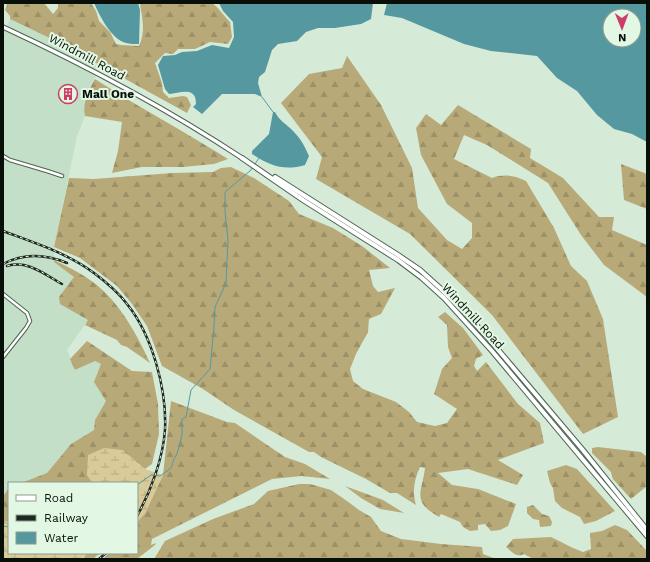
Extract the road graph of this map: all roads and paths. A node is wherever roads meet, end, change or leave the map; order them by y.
1 (3, 27) edge
2 (3, 156) edge
3 (242, 158) joint
4 (62, 176) dead end
5 (3, 294) edge
6 (3, 357) edge
7 (626, 507) junction
8 (647, 530) edge
9 (647, 536) edge

1 - 3 main road, Windmill Road
2 - 4 street
3 - 7 highway, Windmill Road
5 - 6 street
7 - 8 highway, Windmill Road
7 - 9 highway, Windmill Road

